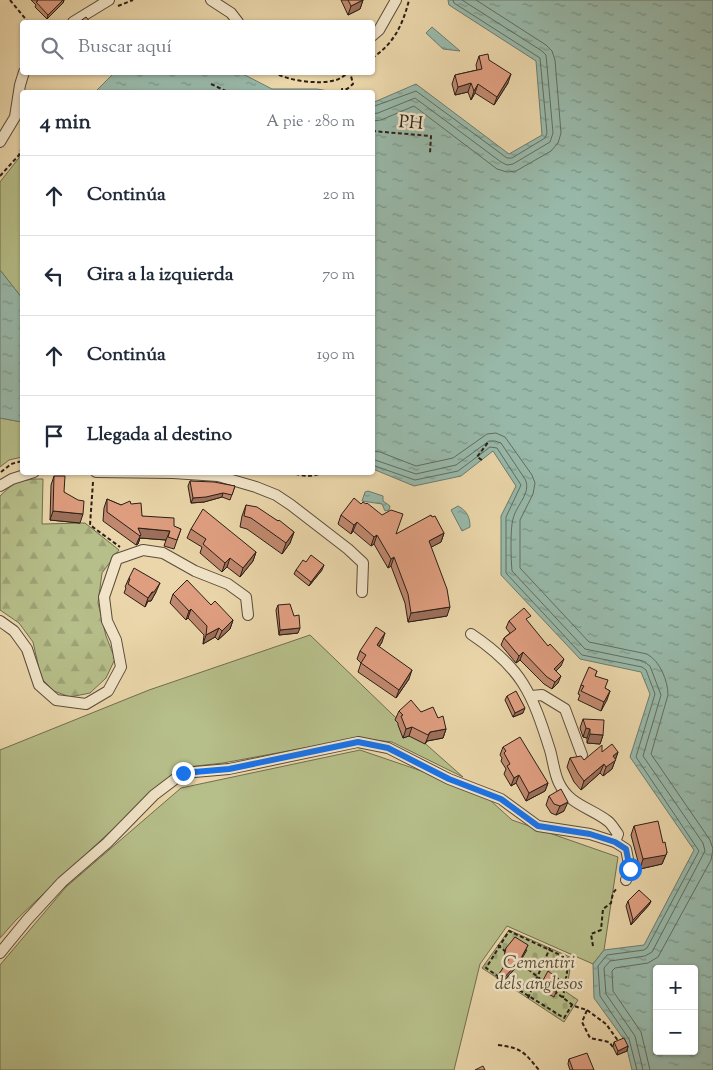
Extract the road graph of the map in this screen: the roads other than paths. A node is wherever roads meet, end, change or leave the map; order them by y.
1 (109, 0) edge
2 (211, 0) edge
3 (396, 0) edge
4 (76, 20) edge
5 (236, 20) edge
6 (375, 33) edge
7 (23, 75) edge
8 (0, 142) edge
9 (23, 475) edge
10 (134, 475) edge
11 (203, 475) edge
12 (94, 477) edge
13 (0, 486) edge
14 (362, 592) dead end
15 (248, 615) dead end
16 (0, 621) edge
17 (470, 634) dead end
18 (531, 696) junction
19 (582, 755) edge
20 (615, 842) junction
21 (626, 880) road end
22 (0, 953) edge

1 - 4 street
2 - 5 street
3 - 6 street
7 - 8 street
9 - 13 street
10 - 12 street
11 - 14 street
15 - 16 street
17 - 18 street
18 - 19 street
18 - 20 street
20 - 21 street
20 - 22 street

